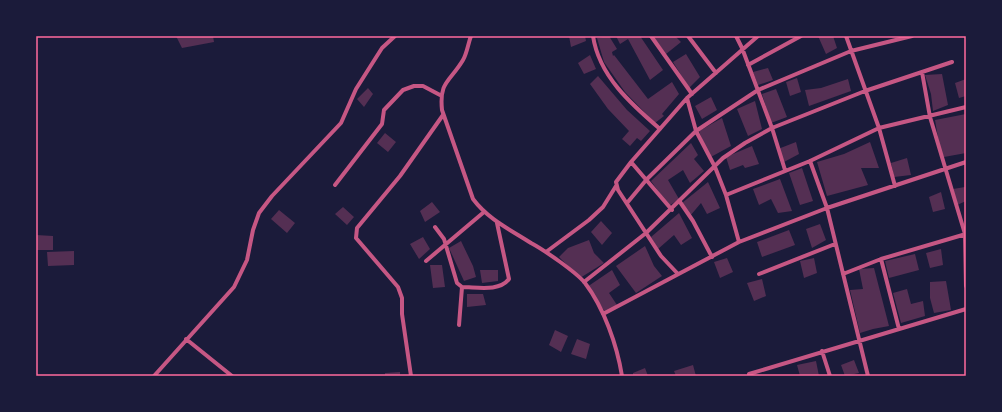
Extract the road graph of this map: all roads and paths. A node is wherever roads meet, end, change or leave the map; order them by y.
1 (395, 36) edge
2 (471, 36) edge
3 (593, 36) edge
4 (651, 36) edge
5 (688, 36) edge
6 (736, 36) edge
7 (758, 36) edge
8 (801, 36) edge
9 (846, 36) edge
10 (912, 36) edge
11 (742, 48) junction
12 (852, 51) junction
13 (952, 62) dead end
14 (748, 66) junction
15 (922, 72) junction
16 (716, 73) junction
17 (758, 90) junction
18 (865, 91) junction
19 (692, 94) junction
20 (440, 95) junction
21 (687, 98) junction
22 (966, 107) edge
23 (443, 115) junction
24 (930, 117) junction
25 (772, 128) junction
26 (879, 128) junction
27 (660, 129) junction
28 (696, 131) junction
29 (810, 161) junction
30 (631, 162) junction
31 (966, 162) edge
32 (715, 167) junction
33 (944, 168) junction
34 (785, 170) junction
35 (647, 179) junction
36 (335, 185) dead end
37 (616, 186) junction
38 (895, 186) junction
39 (726, 195) junction
40 (680, 202) junction
41 (627, 203) junction
42 (827, 208) junction
43 (672, 210) junction
44 (484, 212) junction
45 (497, 222) junction
46 (435, 226) dead end
47 (646, 234) junction
48 (965, 234) edge
49 (739, 242) junction
50 (835, 244) junction
51 (446, 245) junction
52 (546, 252) junction
53 (712, 256) junction
54 (881, 259) junction
55 (426, 261) dead end
56 (678, 274) junction
57 (759, 274) dead end
58 (844, 274) junction
59 (584, 282) junction
60 (966, 286) edge
61 (462, 287) junction
62 (966, 309) edge
63 (603, 314) junction
64 (459, 324) dead end
65 (899, 329) junction
66 (186, 339) junction
67 (860, 340) junction
68 (822, 351) junction
69 (749, 374) dead end
70 (154, 376) edge
71 (232, 376) edge
72 (411, 376) edge
73 (622, 376) edge
74 (830, 376) edge
75 (868, 376) edge

1 - 66 street
2 - 20 street
3 - 27 street
4 - 19 street
5 - 16 street
6 - 11 street
7 - 11 street
8 - 14 street
9 - 12 street
10 - 12 street
11 - 14 street
11 - 16 street
12 - 17 street
12 - 18 street
13 - 15 street
14 - 17 street
15 - 18 street
15 - 24 street
16 - 19 street
17 - 25 street
17 - 28 street
18 - 25 street
18 - 26 street
19 - 21 street
20 - 23 street
20 - 36 street
21 - 27 street
21 - 28 street
22 - 24 street
23 - 44 street
23 - 72 street
24 - 26 street
24 - 33 street
25 - 32 street
25 - 34 street
26 - 29 street
26 - 38 street
27 - 30 street
28 - 32 street
28 - 35 street
29 - 34 street
29 - 42 street
30 - 35 street
30 - 37 street
31 - 33 street
32 - 39 street
32 - 40 street
33 - 38 street
33 - 48 street
34 - 39 street
35 - 41 street
35 - 43 street
37 - 41 street
37 - 52 street
38 - 42 street
39 - 49 street
40 - 43 street
40 - 53 street
41 - 47 street
42 - 49 street
42 - 50 street
43 - 47 street
44 - 45 street
44 - 51 street
45 - 52 street
45 - 61 street
46 - 51 street
47 - 56 street
47 - 59 street
48 - 54 street
48 - 60 street
49 - 53 street
50 - 57 street
50 - 58 street
51 - 55 street
51 - 61 street
52 - 59 street
53 - 56 street
54 - 58 street
54 - 65 street
56 - 63 street
58 - 67 street
59 - 63 street
61 - 64 street
62 - 65 street
63 - 73 street
65 - 67 street
66 - 70 street
66 - 71 street
67 - 68 street
67 - 75 street
68 - 69 street
68 - 74 street

